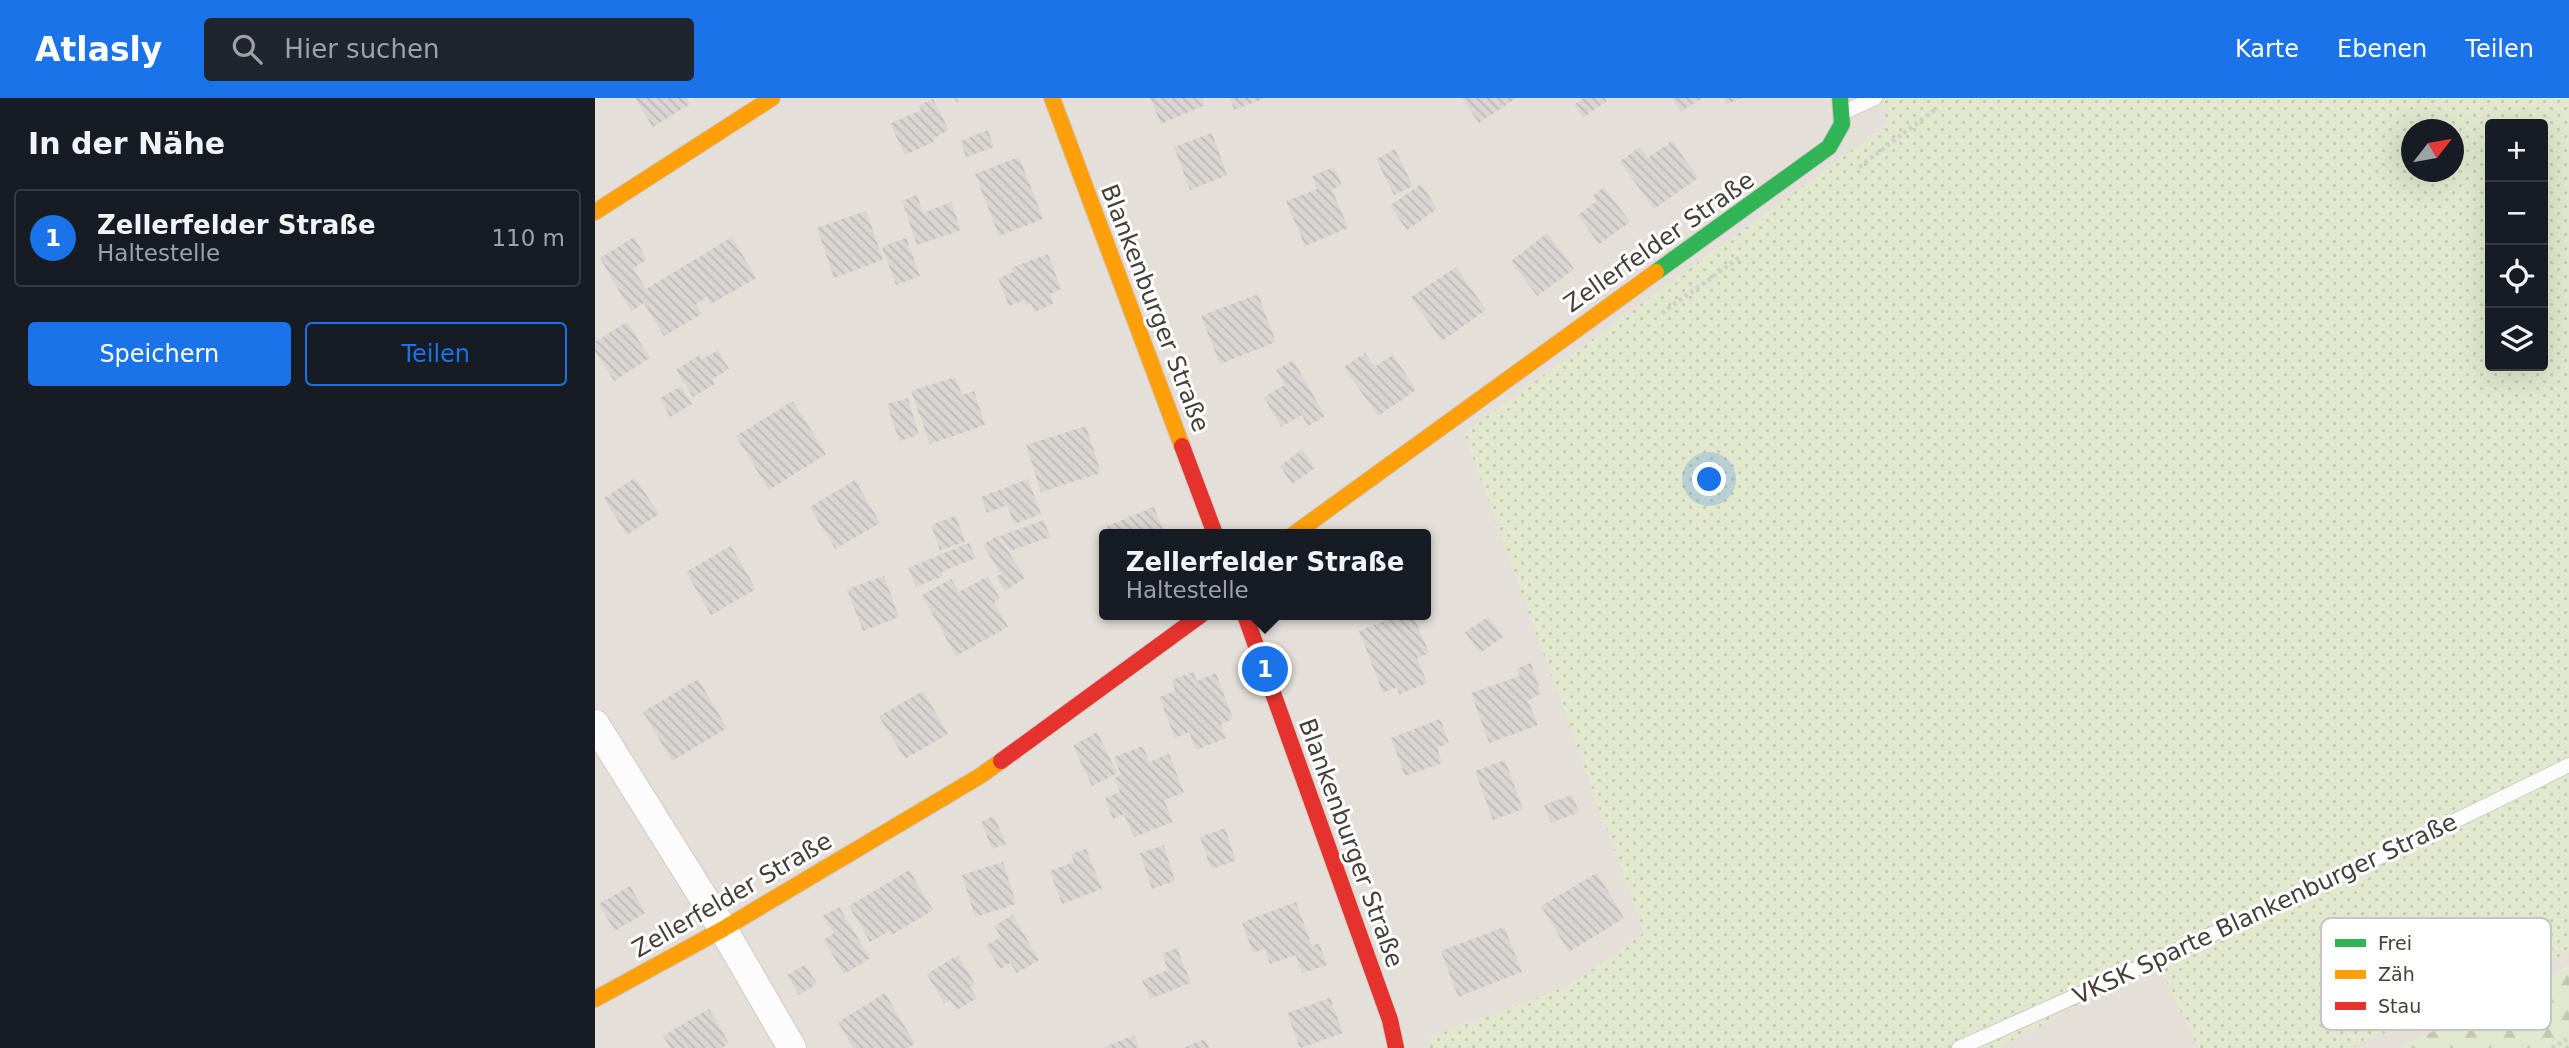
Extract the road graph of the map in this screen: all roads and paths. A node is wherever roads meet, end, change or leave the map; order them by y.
1 (772, 98) edge
2 (1052, 98) edge
3 (1875, 98) edge
4 (1841, 105) edge
5 (595, 212) edge
6 (1213, 529) edge
7 (1301, 529) edge
8 (1194, 620) edge
9 (1247, 620) edge
10 (595, 724) edge
11 (2569, 765) edge
12 (723, 929) junction
13 (595, 999) edge
14 (2569, 1038) edge
15 (792, 1048) edge
16 (1397, 1048) edge
17 (1959, 1048) edge
18 (2552, 1048) edge

1 - 5 street
2 - 6 street, Blankenburger Straße
3 - 4 lane
4 - 7 street, Zellerfelder Straße
8 - 12 street, Zellerfelder Straße
9 - 16 street, Blankenburger Straße
10 - 12 street
11 - 17 lane, VKSK Sparte Blankenburger Straße
12 - 13 street, Zellerfelder Straße
12 - 15 street
14 - 18 path

